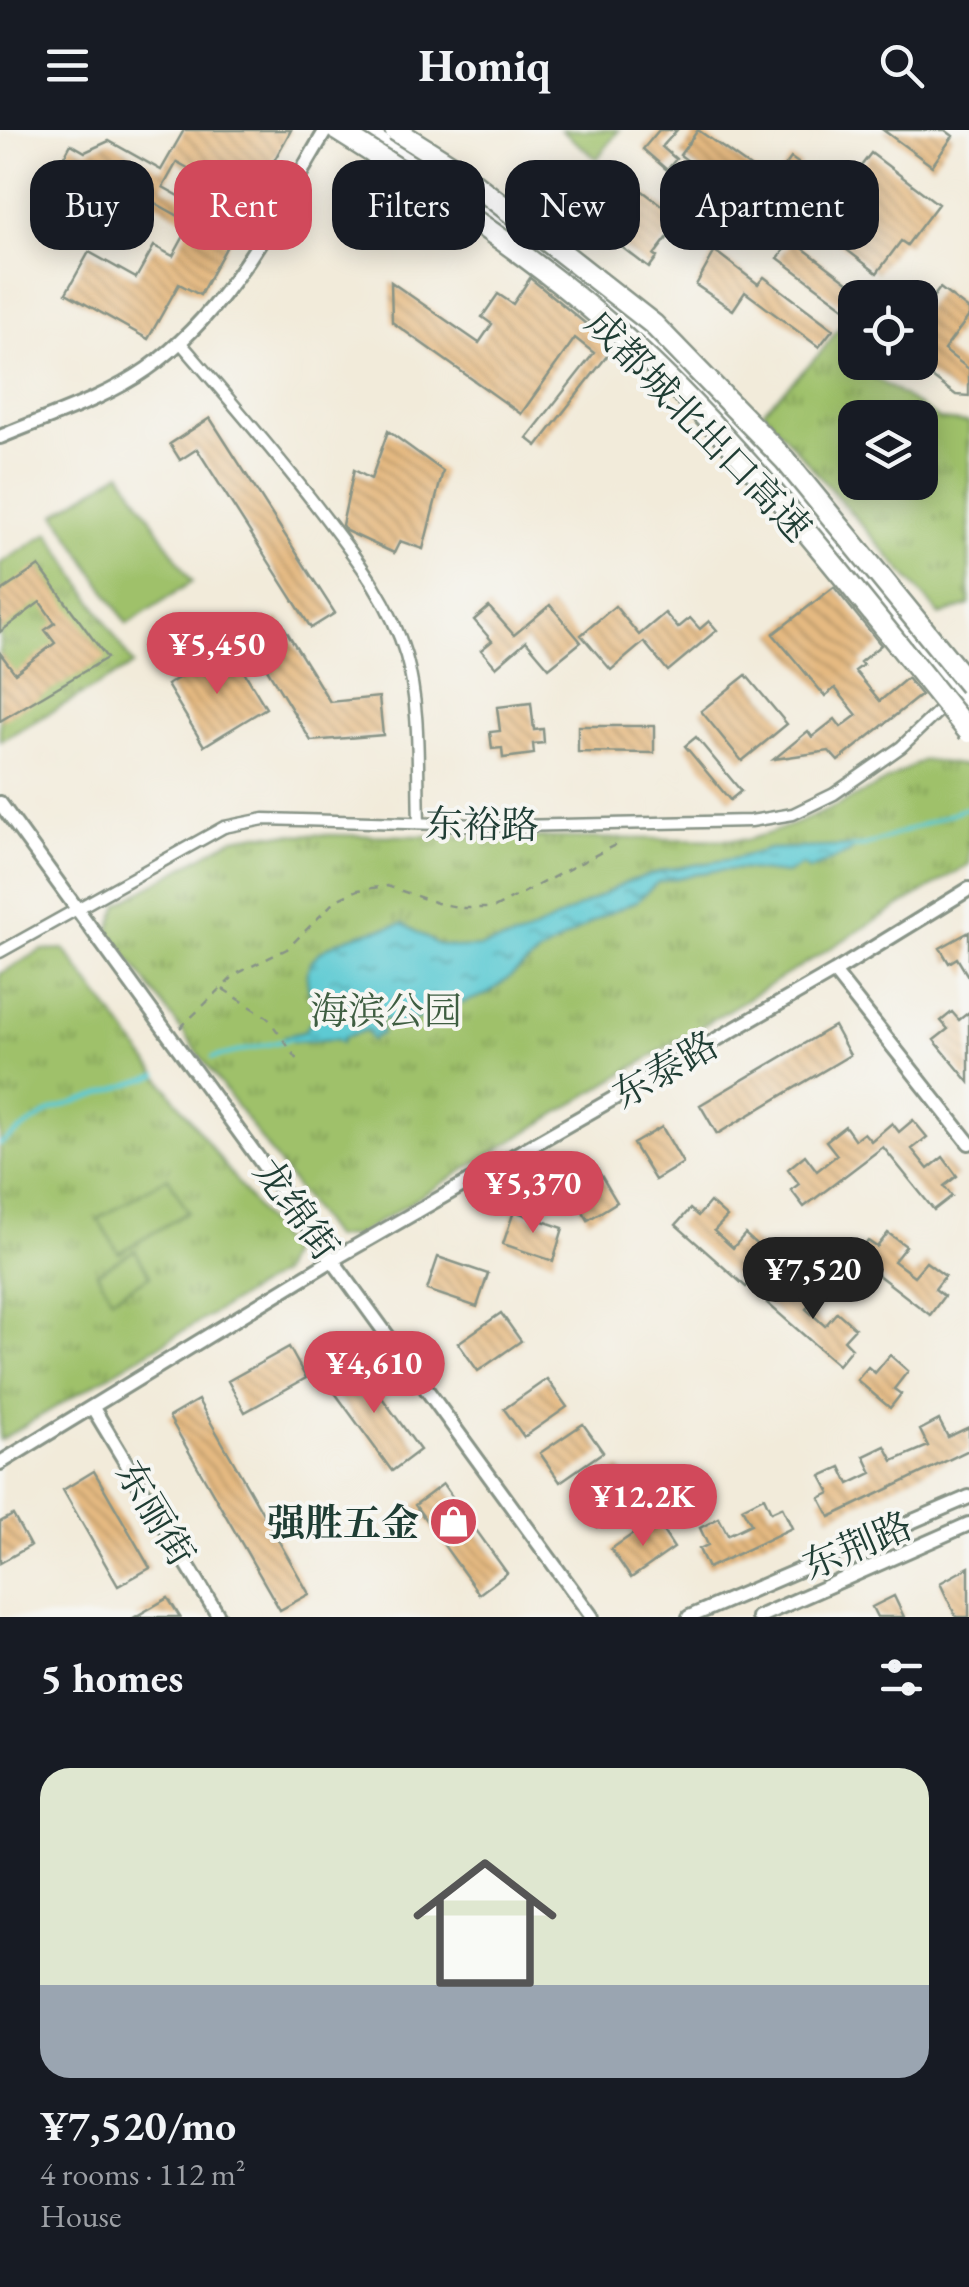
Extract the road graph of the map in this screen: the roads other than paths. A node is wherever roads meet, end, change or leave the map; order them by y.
1 (326, 130) edge
2 (337, 130) edge
3 (366, 130) edge
4 (394, 130) edge
5 (180, 342) junction
6 (0, 436) edge
7 (965, 686) edge
8 (969, 708) edge
9 (969, 732) edge
10 (0, 803) edge
11 (419, 823) junction
12 (969, 889) edge
13 (77, 907) junction
14 (0, 952) edge
15 (834, 972) junction
16 (969, 1143) edge
17 (334, 1259) junction
18 (93, 1408) junction
19 (0, 1463) edge
20 (969, 1497) edge
21 (969, 1524) edge
22 (219, 1617) edge
23 (592, 1617) edge
24 (689, 1617) edge
25 (758, 1617) edge

1 - 5 street
2 - 9 highway, 成都城北出口高速, bridge
3 - 7 street
4 - 7 highway, 成都城北出口高速, bridge
5 - 6 street
5 - 11 street
7 - 8 street
7 - 11 street, 东裕路
10 - 13 street, 龙绵街
11 - 13 street, 东裕路
12 - 15 street, 东泰路
13 - 14 street, 东裕路
13 - 17 street, 龙绵街
15 - 16 street
15 - 17 street, 东泰路
17 - 18 street, 东泰路
17 - 23 street, 龙绵街
18 - 19 street, 东泰路
18 - 22 street, 东丽街
20 - 24 street, 东荆路
21 - 25 street, 东荆路

